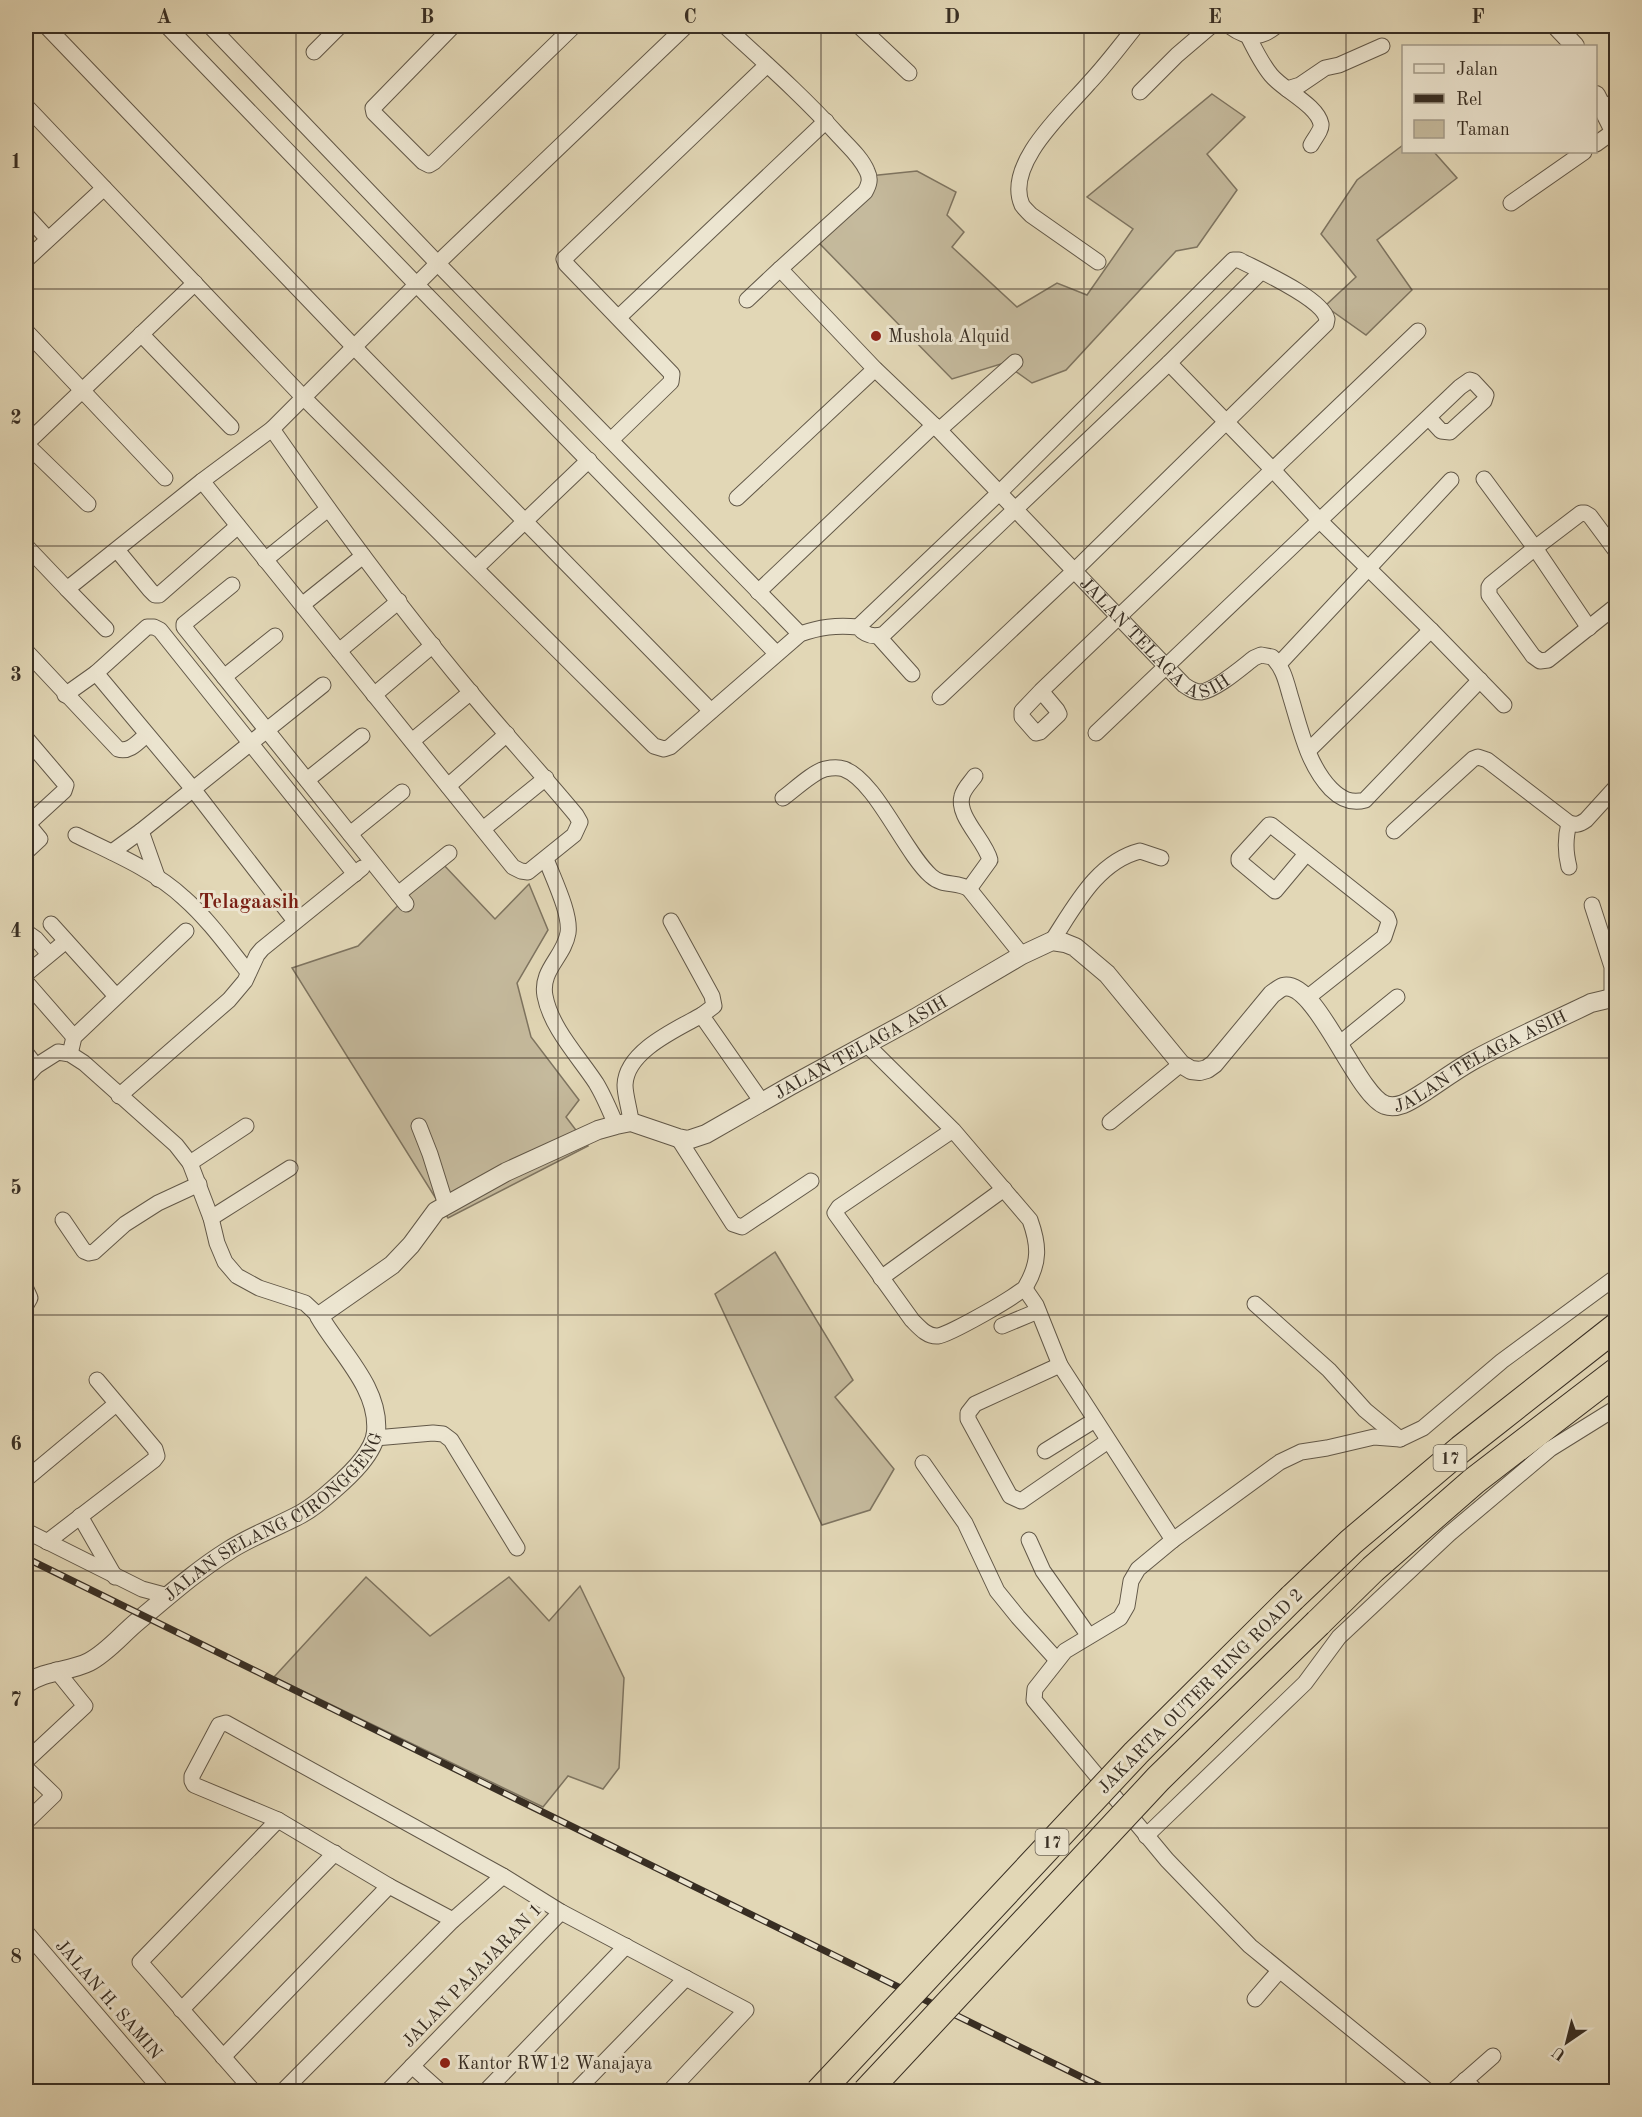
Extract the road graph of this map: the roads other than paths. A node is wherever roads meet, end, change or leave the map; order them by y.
1 (46, 26) edge
2 (167, 26) edge
3 (340, 26) edge
4 (453, 26) edge
5 (574, 26) edge
6 (686, 26) edge
7 (725, 26) edge
8 (859, 26) edge
9 (1136, 26) edge
10 (1211, 26) edge
11 (1274, 26) edge
12 (1556, 26) edge
13 (217, 28) edge
14 (1240, 30) edge
15 (1574, 45) edge
16 (1382, 46) dead end
17 (314, 52) dead end
18 (767, 65) junction
19 (909, 73) dead end
20 (1287, 89) junction
21 (1140, 92) dead end
22 (1605, 101) edge
23 (26, 106) edge
24 (826, 121) junction
25 (1615, 133) edge
26 (1597, 143) edge
27 (1311, 145) dead end
28 (1583, 153) edge
29 (104, 188) junction
30 (1511, 203) dead end
31 (26, 215) edge
32 (48, 239) junction
33 (26, 260) edge
34 (1098, 262) dead end
35 (437, 263) junction
36 (780, 269) junction
37 (1262, 272) junction
38 (195, 283) junction
39 (416, 284) junction
40 (747, 300) dead end
41 (619, 317) junction
42 (26, 331) edge
43 (1419, 331) dead end
44 (141, 334) junction
45 (354, 346) junction
46 (1015, 362) dead end
47 (1169, 363) junction
48 (875, 369) junction
49 (83, 390) junction
50 (303, 397) junction
51 (1429, 418) dead end
52 (1225, 420) junction
53 (231, 428) dead end
54 (936, 428) junction
55 (272, 429) junction
56 (611, 440) junction
57 (26, 444) edge
58 (589, 460) junction
59 (1273, 470) junction
60 (165, 478) dead end
61 (1484, 479) dead end
62 (1451, 480) dead end
63 (202, 481) junction
64 (999, 493) junction
65 (737, 498) dead end
66 (88, 504) dead end
67 (328, 509) junction
68 (1016, 509) junction
69 (1320, 521) junction
70 (525, 522) junction
71 (238, 526) junction
72 (26, 546) edge
73 (1535, 548) junction
74 (117, 550) junction
75 (1617, 551) edge
76 (363, 556) junction
77 (266, 560) junction
78 (476, 568) junction
79 (1369, 569) junction
80 (1074, 571) junction
81 (232, 585) dead end
82 (67, 589) junction
83 (758, 592) junction
84 (399, 601) junction
85 (302, 605) junction
86 (1617, 606) edge
87 (1119, 617) junction
88 (858, 627) junction
89 (1589, 628) junction
90 (106, 629) dead end
91 (1431, 630) junction
92 (800, 634) junction
93 (275, 636) dead end
94 (878, 636) junction
95 (433, 645) junction
96 (26, 651) edge
97 (339, 651) junction
98 (776, 653) junction
99 (1279, 664) junction
100 (1166, 666) junction
101 (96, 673) junction
102 (912, 674) dead end
103 (224, 676) junction
104 (1480, 680) junction
105 (323, 685) dead end
106 (1041, 691) dead end
107 (471, 692) junction
108 (65, 695) junction
109 (374, 695) junction
110 (940, 697) dead end
111 (1504, 705) dead end
112 (711, 711) junction
113 (267, 730) junction
114 (507, 734) junction
115 (1096, 734) dead end
116 (146, 735) junction
117 (362, 736) dead end
118 (26, 738) edge
119 (412, 741) junction
120 (251, 743) junction
121 (1308, 751) junction
122 (975, 776) dead end
123 (546, 778) junction
124 (307, 780) junction
125 (448, 786) junction
126 (1617, 787) edge
127 (193, 789) junction
128 (402, 792) dead end
129 (783, 798) dead end
130 (1569, 822) junction
131 (27, 823) edge
132 (483, 829) junction
133 (141, 831) junction
134 (1394, 831) dead end
135 (350, 834) junction
136 (76, 835) dead end
137 (26, 852) edge
138 (112, 852) junction
139 (449, 853) dead end
140 (1306, 854) junction
141 (1161, 858) dead end
142 (546, 859) junction
143 (371, 860) junction
144 (1569, 867) dead end
145 (355, 874) junction
146 (158, 879) junction
147 (969, 889) junction
148 (1592, 905) dead end
149 (295, 921) junction
150 (671, 921) dead end
151 (51, 924) dead end
152 (186, 931) dead end
153 (26, 932) edge
154 (66, 941) junction
155 (1052, 941) junction
156 (49, 954) junction
157 (1022, 955) junction
158 (248, 972) junction
159 (26, 974) edge
160 (26, 982) edge
161 (116, 996) junction
162 (1397, 997) dead end
163 (1307, 998) junction
164 (1614, 998) edge
165 (702, 1015) junction
166 (74, 1037) junction
167 (866, 1044) junction
168 (1339, 1044) junction
169 (26, 1053) edge
170 (70, 1054) junction
171 (1181, 1064) junction
172 (36, 1066) junction
173 (26, 1077) edge
174 (119, 1096) junction
175 (762, 1102) junction
176 (1110, 1122) dead end
177 (623, 1123) junction
178 (246, 1126) dead end
179 (418, 1126) dead end
180 (953, 1130) junction
181 (678, 1138) junction
182 (190, 1163) junction
183 (290, 1168) dead end
184 (811, 1181) dead end
185 (199, 1184) junction
186 (1004, 1189) junction
187 (446, 1205) junction
188 (211, 1218) junction
189 (63, 1220) dead end
190 (1617, 1277) edge
191 (881, 1278) junction
192 (1025, 1288) junction
193 (26, 1289) edge
194 (1254, 1304) dead end
195 (26, 1305) edge
196 (1038, 1311) junction
197 (319, 1316) junction
198 (1002, 1326) dead end
199 (1617, 1327) edge
200 (1060, 1365) junction
201 (1617, 1372) edge
202 (97, 1380) dead end
203 (117, 1404) junction
204 (1617, 1408) edge
205 (1095, 1420) junction
206 (375, 1438) junction
207 (1400, 1439) junction
208 (1108, 1441) junction
209 (1045, 1451) dead end
210 (923, 1463) dead end
211 (26, 1479) edge
212 (80, 1516) junction
213 (26, 1531) edge
214 (1029, 1540) dead end
215 (1173, 1540) junction
216 (47, 1542) junction
217 (518, 1548) dead end
218 (115, 1577) junction
219 (168, 1596) junction
220 (1089, 1636) junction
221 (1058, 1660) junction
222 (56, 1670) junction
223 (26, 1684) edge
224 (26, 1761) edge
225 (26, 1768) edge
226 (278, 1820) junction
227 (26, 1822) edge
228 (1146, 1836) junction
229 (335, 1853) junction
230 (503, 1876) junction
231 (389, 1886) junction
232 (561, 1912) junction
233 (453, 1920) junction
234 (26, 1932) edge
235 (626, 1947) junction
236 (1279, 1971) junction
237 (686, 1978) junction
238 (1255, 1998) dead end
239 (181, 2010) junction
240 (1493, 2056) dead end
241 (223, 2057) junction
242 (412, 2066) junction
243 (1465, 2080) junction
244 (163, 2091) edge
245 (254, 2091) edge
246 (282, 2091) edge
247 (387, 2091) edge
248 (441, 2091) edge
249 (485, 2091) edge
250 (575, 2091) edge
251 (669, 2091) edge
252 (819, 2091) edge
253 (866, 2091) edge
254 (1429, 2091) edge
255 (1452, 2091) edge
256 (1477, 2091) edge

1 - 45 street
2 - 39 street
3 - 17 street
4 - 5 street
6 - 35 street
7 - 18 street
8 - 19 street
9 - 34 street
10 - 21 street
11 - 14 street
12 - 15 street
13 - 35 street
14 - 20 street
16 - 20 street
18 - 24 street
18 - 41 street
20 - 27 street
22 - 25 street
23 - 29 street
24 - 36 street
24 - 41 street
25 - 26 street
28 - 30 street
29 - 32 street
29 - 38 street
31 - 32 street
32 - 33 street
35 - 39 street
35 - 56 street
36 - 40 street
36 - 48 street, JALAN TELAGA ASIH
37 - 47 street
37 - 52 street
37 - 64 street
38 - 44 street
38 - 50 street
39 - 45 street
39 - 58 street
41 - 56 street
42 - 49 street
43 - 59 street
44 - 49 street
44 - 53 street
45 - 50 street
45 - 70 street
46 - 54 street
47 - 52 street
47 - 68 street
48 - 54 street, JALAN TELAGA ASIH
48 - 65 street
49 - 57 street
49 - 60 street
50 - 55 street
50 - 78 street
51 - 69 street
52 - 59 street
52 - 80 street
54 - 64 street, JALAN TELAGA ASIH
54 - 83 street
55 - 63 street
55 - 67 street
56 - 83 street
57 - 66 street
58 - 70 street
58 - 98 street
59 - 69 street
59 - 87 street
61 - 73 street
62 - 79 street
63 - 71 street
63 - 74 street
64 - 68 street, JALAN TELAGA ASIH
64 - 88 street
67 - 76 street
67 - 77 street
68 - 80 street, JALAN TELAGA ASIH
68 - 94 street
69 - 79 street
69 - 100 street
70 - 78 street
70 - 112 street
71 - 74 street
71 - 77 street
72 - 82 street
73 - 75 street
73 - 89 street
73 - 89 street
74 - 82 street
76 - 84 street
76 - 85 street
77 - 85 street
78 - 112 street
79 - 91 street
79 - 99 street
80 - 87 street, JALAN TELAGA ASIH
80 - 110 street
81 - 103 street
82 - 90 street
83 - 92 street
84 - 95 street
84 - 97 street
85 - 97 street
86 - 89 street
87 - 100 street, JALAN TELAGA ASIH
87 - 106 street
88 - 92 street
88 - 94 street
91 - 104 street
91 - 121 street
92 - 98 street
93 - 103 street
94 - 102 street
95 - 107 street
95 - 109 street
96 - 108 street
97 - 109 street
98 - 112 street
99 - 100 street, JALAN TELAGA ASIH
99 - 121 street
100 - 115 street
101 - 108 street
101 - 116 street
101 - 120 street
103 - 113 street
104 - 111 street
104 - 121 street
105 - 113 street
107 - 114 street
107 - 119 street
108 - 116 street
109 - 119 street
113 - 120 street
113 - 124 street
114 - 123 street
114 - 125 street
116 - 127 street
117 - 124 street
118 - 131 street
119 - 125 street
120 - 127 street
120 - 145 street
122 - 147 street
123 - 132 street
123 - 142 street
124 - 135 street
125 - 132 street
126 - 130 street
127 - 133 street
127 - 149 street
128 - 135 street
129 - 147 street
130 - 134 street
130 - 144 street
131 - 137 street
132 - 142 street
133 - 138 street
133 - 146 street
135 - 143 street
136 - 138 street
138 - 146 street
139 - 143 street
140 - 140 street
140 - 163 street
141 - 155 street
142 - 177 street
143 - 145 street
145 - 149 street
146 - 158 street
147 - 157 street
148 - 164 street
149 - 158 street
150 - 165 street
151 - 154 street
152 - 161 street
153 - 156 street
154 - 156 street
154 - 161 street
155 - 157 street, JALAN TELAGA ASIH
155 - 171 street
156 - 159 street
157 - 167 street, JALAN TELAGA ASIH
158 - 174 street
160 - 166 street
161 - 166 street
162 - 168 street
163 - 168 street, JALAN TELAGA ASIH
163 - 171 street
164 - 168 street, JALAN TELAGA ASIH
165 - 175 street
165 - 177 street
166 - 170 street
167 - 175 street, JALAN TELAGA ASIH
167 - 180 street
169 - 172 street
170 - 172 street
170 - 174 street
171 - 176 street
172 - 173 street
174 - 182 street
175 - 181 street, JALAN TELAGA ASIH
177 - 181 street, JALAN TELAGA ASIH
177 - 187 street
178 - 182 street
179 - 187 street
180 - 186 street
180 - 191 street
181 - 184 street
182 - 185 street
183 - 188 street
185 - 188 street
185 - 189 street
186 - 191 street
186 - 192 street
187 - 197 street
188 - 197 street
190 - 207 street
191 - 192 street
192 - 196 street
193 - 195 street
194 - 207 street
196 - 198 street
196 - 200 street
197 - 206 street, JALAN SELANG CIRONGGENG
199 - 252 highway, JAKARTA OUTER RING ROAD 2 / 17, bridge
200 - 205 street
200 - 208 street
201 - 253 highway, JAKARTA OUTER RING ROAD 2 / 17, bridge
202 - 203 street
203 - 211 street
203 - 212 street
204 - 228 street
205 - 208 street
205 - 209 street
206 - 217 street
206 - 219 street, JALAN SELANG CIRONGGENG
207 - 215 street
208 - 215 street
210 - 221 street
212 - 216 street
212 - 218 street
213 - 216 street
214 - 220 street
215 - 220 street
216 - 218 street
218 - 219 street
219 - 222 street, JALAN SELANG CIRONGGENG
220 - 221 street
221 - 228 street
222 - 223 street, JALAN SELANG CIRONGGENG
222 - 224 street
225 - 227 street
226 - 229 street
226 - 230 street
226 - 239 street
228 - 236 street
229 - 231 street
229 - 239 street
230 - 232 street
230 - 233 street
231 - 233 street
231 - 241 street
232 - 235 street
232 - 242 street, JALAN PAJAJARAN 1
233 - 246 street
234 - 244 street, JALAN H. SAMIN
235 - 237 street
235 - 249 street
236 - 238 street
236 - 254 street
237 - 250 street
237 - 251 street
239 - 241 street
240 - 243 street
241 - 245 street
242 - 247 street, JALAN PAJAJARAN 1
242 - 248 street
243 - 255 street
243 - 256 street

